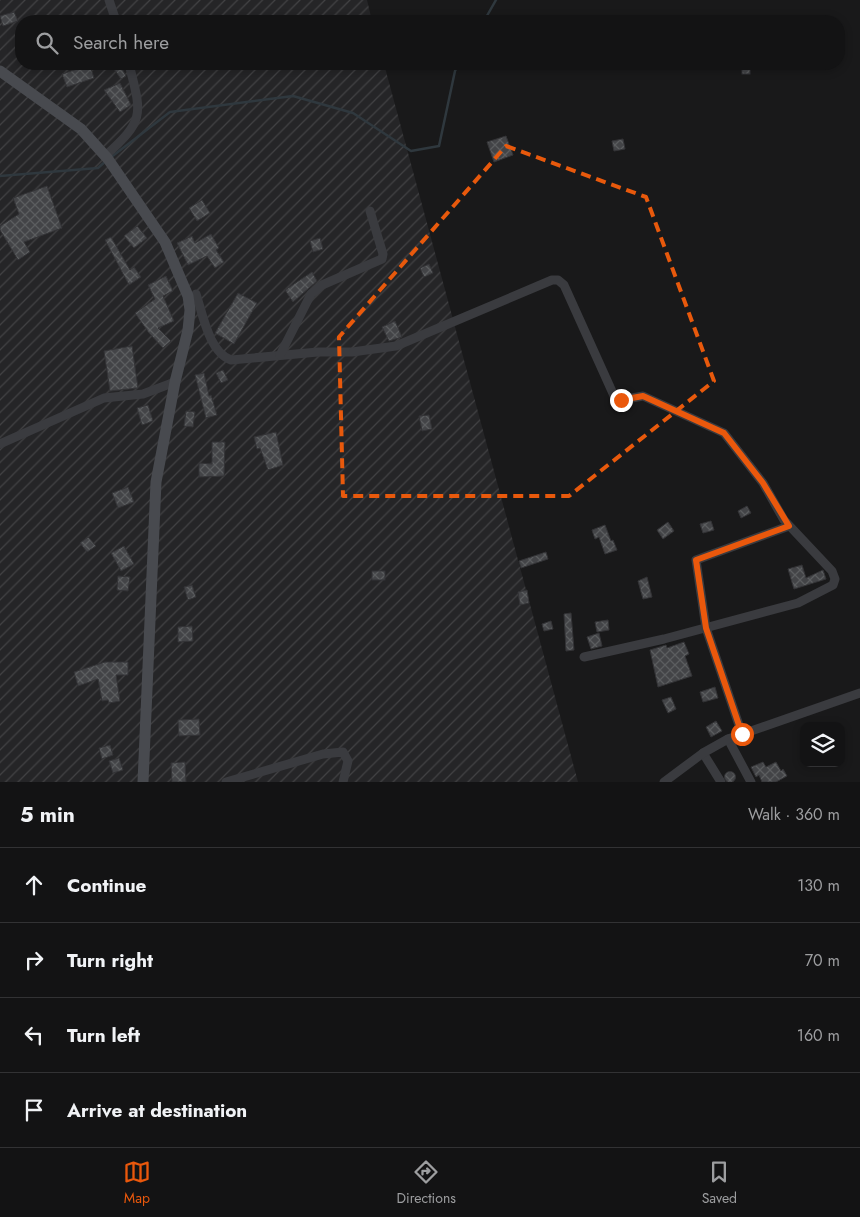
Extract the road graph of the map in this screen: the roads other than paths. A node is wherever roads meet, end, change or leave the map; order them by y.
1 (109, 0) edge
2 (114, 15) edge
3 (130, 70) edge
4 (0, 71) edge
5 (106, 158) junction
6 (370, 211) dead end
7 (196, 294) dead end
8 (280, 356) junction
9 (175, 382) junction
10 (0, 444) edge
11 (789, 526) junction
12 (706, 628) junction
13 (584, 657) dead end
14 (860, 693) edge
15 (742, 734) junction
16 (728, 739) junction
17 (703, 752) junction
18 (143, 782) edge
19 (226, 782) edge
20 (342, 782) edge
21 (664, 782) edge
22 (721, 782) edge
23 (751, 782) edge

1 - 2 street
3 - 5 street
4 - 5 main road
5 - 9 main road
6 - 8 street
7 - 8 street
8 - 11 street
9 - 10 street
9 - 18 main road
11 - 12 street
11 - 12 street
12 - 13 street
12 - 15 street
14 - 15 street
15 - 16 street
16 - 17 street
16 - 23 street
17 - 21 street
17 - 22 street
19 - 20 street

